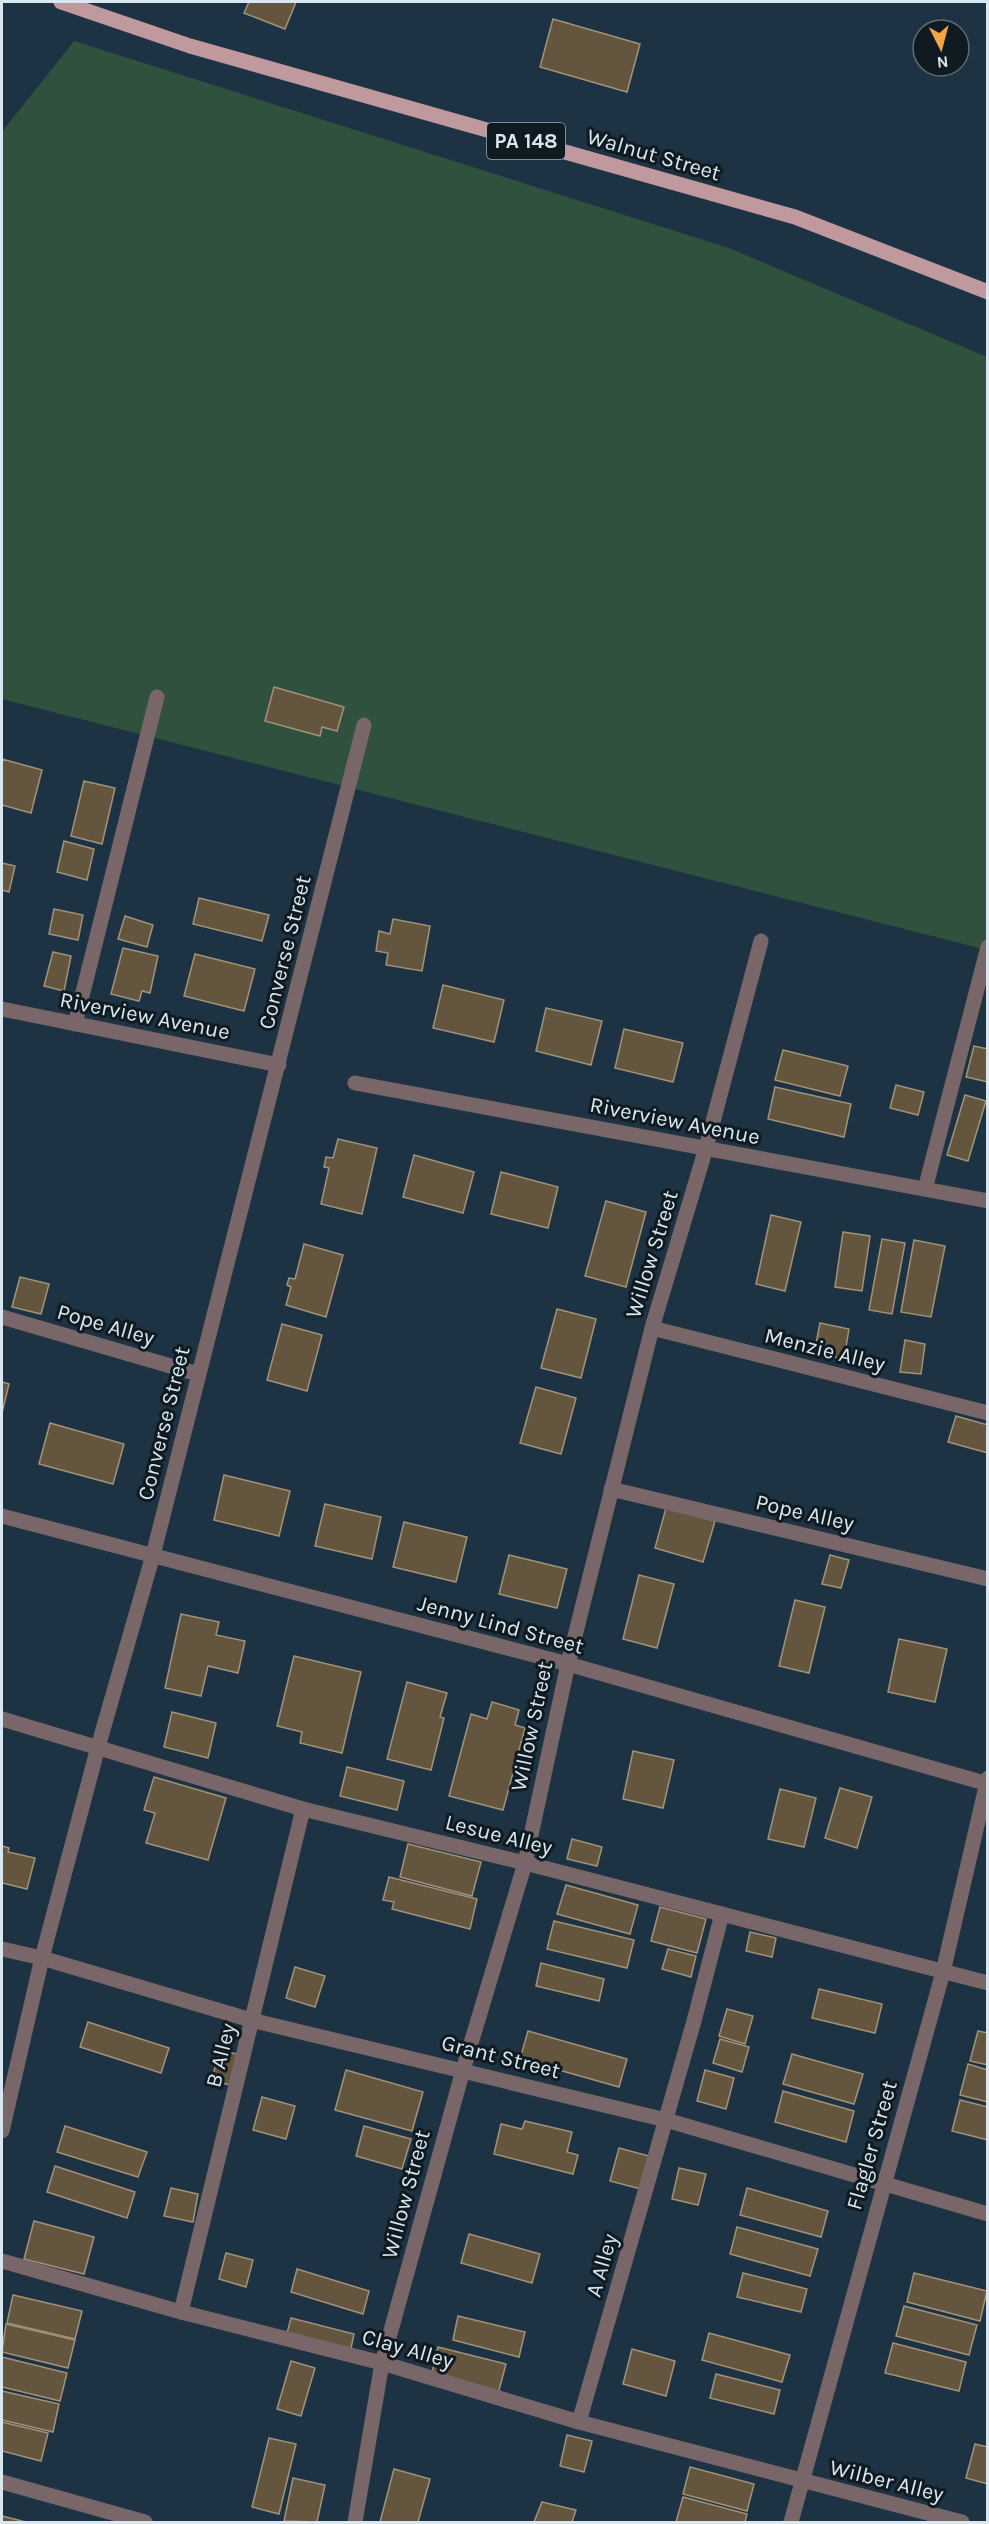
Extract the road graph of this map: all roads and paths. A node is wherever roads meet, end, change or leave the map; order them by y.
1 (61, 2) edge
2 (987, 292) edge
3 (158, 698) dead end
4 (364, 724) dead end
5 (761, 941) dead end
6 (987, 947) edge
7 (2, 1009) edge
8 (75, 1024) junction
9 (279, 1065) junction
10 (355, 1083) dead end
11 (706, 1148) junction
12 (925, 1189) junction
13 (987, 1201) edge
14 (2, 1317) edge
15 (652, 1328) junction
16 (198, 1374) junction
17 (987, 1413) edge
18 (611, 1489) junction
19 (2, 1516) edge
20 (153, 1554) junction
21 (987, 1579) edge
22 (568, 1664) junction
23 (2, 1719) edge
24 (98, 1747) junction
25 (987, 1782) edge
26 (303, 1809) junction
27 (525, 1863) junction
28 (722, 1914) junction
29 (2, 1949) edge
30 (42, 1958) junction
31 (943, 1972) junction
32 (987, 1983) edge
33 (251, 2020) junction
34 (463, 2070) junction
35 (666, 2120) junction
36 (2, 2131) edge
37 (883, 2183) junction
38 (987, 2214) edge
39 (2, 2261) edge
40 (181, 2312) junction
41 (382, 2364) junction
42 (579, 2422) junction
43 (2, 2482) edge
44 (801, 2482) junction
45 (123, 2520) edge
46 (145, 2523) edge
47 (355, 2523) edge
48 (791, 2523) edge
49 (962, 2523) edge

1 - 2 main road, Walnut Street / PA 148
3 - 8 street
4 - 9 street, Converse Street
5 - 11 street, Willow Street
6 - 12 street
7 - 8 street, Riverview Avenue
8 - 9 street, Riverview Avenue
9 - 16 street, Converse Street
10 - 11 street, Riverview Avenue
11 - 12 street, Riverview Avenue
11 - 15 street, Willow Street
12 - 13 street, Riverview Avenue
14 - 16 street, Pope Alley
15 - 17 street, Menzie Alley
15 - 18 street, Willow Street
16 - 20 street, Converse Street
18 - 21 street, Pope Alley
18 - 22 street, Willow Street
19 - 20 street, Jenny Lind Street
20 - 22 street, Jenny Lind Street
20 - 24 street, Converse Street
22 - 25 street, Jenny Lind Street
22 - 27 street, Willow Street
23 - 24 street, Lesue Alley
24 - 26 street, Lesue Alley
24 - 30 street, Converse Street
25 - 31 street, Flagler Street
26 - 27 street, Lesue Alley
26 - 33 street, B Alley
27 - 28 street, Lesue Alley
27 - 34 street, Willow Street
28 - 31 street, Lesue Alley
28 - 35 street, A Alley
29 - 30 street, Grant Street
30 - 33 street, Grant Street
30 - 36 street, Converse Street
31 - 32 street, Lesue Alley
31 - 37 street, Flagler Street
33 - 34 street, Grant Street
33 - 40 street, B Alley
34 - 35 street, Grant Street
34 - 41 street, Willow Street
35 - 37 street, Grant Street
35 - 42 street, A Alley
37 - 38 street, Grant Street
37 - 44 street, Flagler Street
39 - 40 street, Clay Alley
40 - 41 street, Clay Alley
41 - 42 street, Clay Alley
41 - 47 street, Willow Street
42 - 44 street, Clay Alley
43 - 45 street
44 - 48 street, Flagler Street
44 - 49 street, Wilber Alley
45 - 46 street

